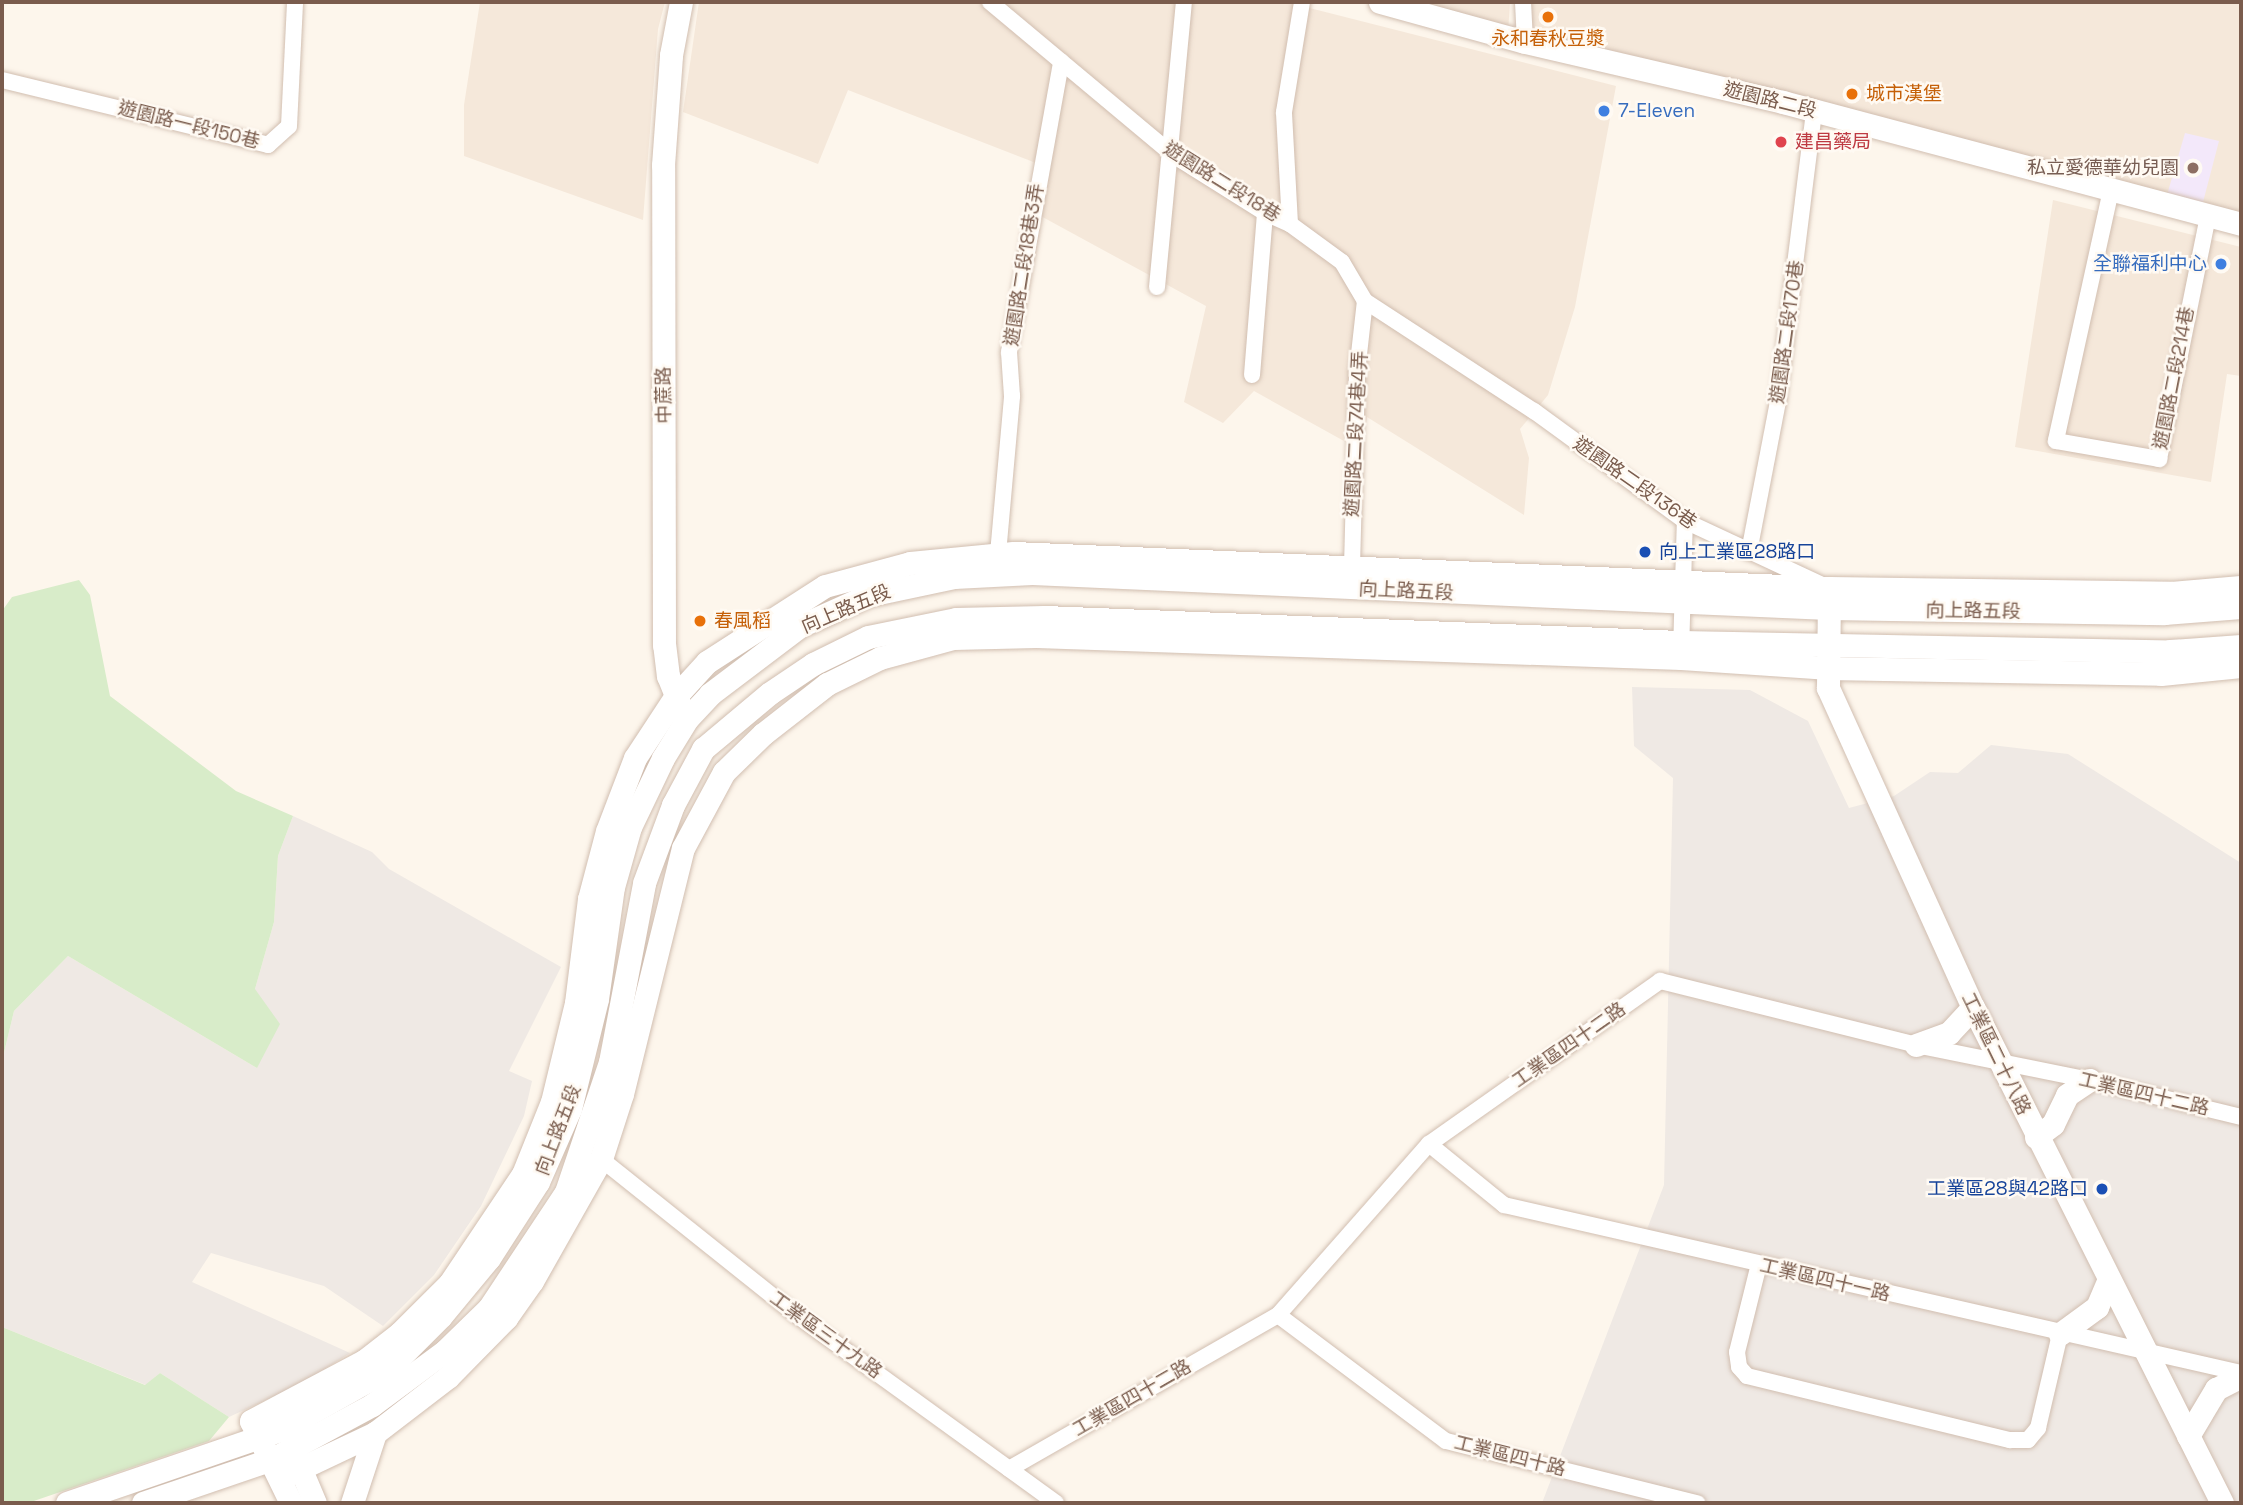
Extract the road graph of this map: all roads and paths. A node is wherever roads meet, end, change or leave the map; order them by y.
1 (295, 2) edge
2 (681, 2) edge
3 (990, 2) edge
4 (1184, 2) edge
5 (1302, 2) edge
6 (1380, 2) edge
7 (1523, 2) edge
8 (1525, 42) junction
9 (1061, 62) junction
10 (2, 80) edge
11 (1814, 111) junction
12 (1173, 155) junction
13 (2111, 190) junction
14 (1265, 213) junction
15 (2208, 215) junction
16 (1290, 223) junction
17 (2241, 224) edge
18 (1157, 287) dead end
19 (1364, 301) junction
20 (1454, 356) joint
21 (1252, 375) dead end
22 (1685, 521) junction
23 (1749, 552) junction
24 (998, 554) junction
25 (1352, 567) junction
26 (2241, 587) edge
27 (1684, 592) junction
28 (1828, 598) junction
29 (2241, 607) edge
30 (1826, 644) junction
31 (664, 645) junction
32 (2241, 646) edge
33 (1681, 650) junction
34 (707, 662) junction
35 (2241, 666) edge
36 (1826, 667) junction
37 (675, 697) junction
38 (687, 719) junction
39 (703, 749) junction
40 (724, 772) junction
41 (1973, 1007) junction
42 (1916, 1045) junction
43 (2000, 1063) junction
44 (2089, 1080) junction
45 (2241, 1117) edge
46 (2036, 1137) junction
47 (1429, 1144) junction
48 (601, 1159) junction
49 (1759, 1264) junction
50 (2109, 1279) junction
51 (1278, 1315) junction
52 (2060, 1335) junction
53 (2146, 1352) junction
54 (2241, 1375) edge
55 (375, 1433) junction
56 (2188, 1436) junction
57 (272, 1441) junction
58 (1009, 1469) junction
59 (302, 1470) junction
60 (67, 1503) edge
61 (143, 1503) edge
62 (290, 1503) edge
63 (315, 1503) edge
64 (352, 1503) edge
65 (1056, 1503) edge
66 (1697, 1503) edge
67 (2222, 1503) edge

1 - 10 street, 遊園路一段150巷
2 - 31 main road, 中蔗路
3 - 9 street, 遊園路二段18巷
4 - 12 street
5 - 16 street
6 - 8 main road, 遊園路二段
7 - 8 street
8 - 11 main road, 遊園路二段
9 - 12 street, 遊園路二段18巷
9 - 24 street, 遊園路二段18巷3弄
11 - 13 main road, 遊園路二段
11 - 23 street, 遊園路二段170巷
12 - 14 street, 遊園路二段18巷
12 - 18 street
13 - 15 main road, 遊園路二段
13 - 15 street, 遊園路二段214巷
14 - 16 street, 遊園路二段18巷
14 - 21 street
15 - 17 main road, 遊園路二段
16 - 19 street, 遊園路二段18巷
19 - 20 street, 遊園路二段18巷
19 - 25 street, 遊園路二段74巷4弄
20 - 22 street, 遊園路二段136巷
22 - 23 street, 遊園路二段136巷
22 - 27 street
23 - 28 street, 遊園路二段136巷
24 - 25 main road, 向上路五段
24 - 34 main road, 向上路五段
25 - 27 main road, 向上路五段
26 - 28 main road, 向上路五段
27 - 28 main road, 向上路五段
27 - 33 street
27 - 38 main road, 向上路五段
28 - 29 main road, 向上路五段
28 - 30 main road, 工業區二十八路
30 - 32 main road, 向上路五段
30 - 33 main road, 向上路五段
30 - 36 main road, 工業區二十八路
31 - 34 main road
31 - 37 main road, 中蔗路
33 - 36 main road, 向上路五段
33 - 39 main road, 向上路五段
33 - 40 main road, 向上路五段
34 - 37 main road, 向上路五段
35 - 36 main road, 向上路五段
36 - 41 main road, 工業區二十八路
37 - 38 main road, 中蔗路
37 - 57 main road, 向上路五段
38 - 39 main road, 中蔗路
38 - 57 main road, 向上路五段
39 - 40 main road, 中蔗路
39 - 57 main road, 向上路五段
40 - 48 main road, 向上路五段
41 - 42 main road
41 - 43 main road, 工業區二十八路
42 - 43 street, 工業區四十二路
42 - 47 street, 工業區四十二路
43 - 44 street, 工業區四十二路
43 - 46 main road, 工業區二十八路
44 - 45 street, 工業區四十二路
44 - 46 main road
46 - 50 main road, 工業區二十八路
47 - 49 street, 工業區四十一路
47 - 51 street, 工業區四十二路
48 - 55 main road, 向上路五段
48 - 58 street, 工業區三十九路
49 - 52 street, 工業區四十一路
49 - 52 street
50 - 52 main road
50 - 53 main road, 工業區二十八路
51 - 58 street, 工業區四十二路
51 - 66 street, 工業區四十路
52 - 53 street, 工業區四十一路
53 - 54 street, 工業區四十一路
53 - 56 main road, 工業區二十八路
54 - 56 main road
55 - 59 main road, 向上路五段
55 - 64 main road
56 - 67 main road, 工業區二十八路
57 - 59 main road
57 - 60 main road, 向上路五段
57 - 61 main road, 向上路五段
57 - 62 main road
58 - 65 street, 工業區三十九路
59 - 63 main road

